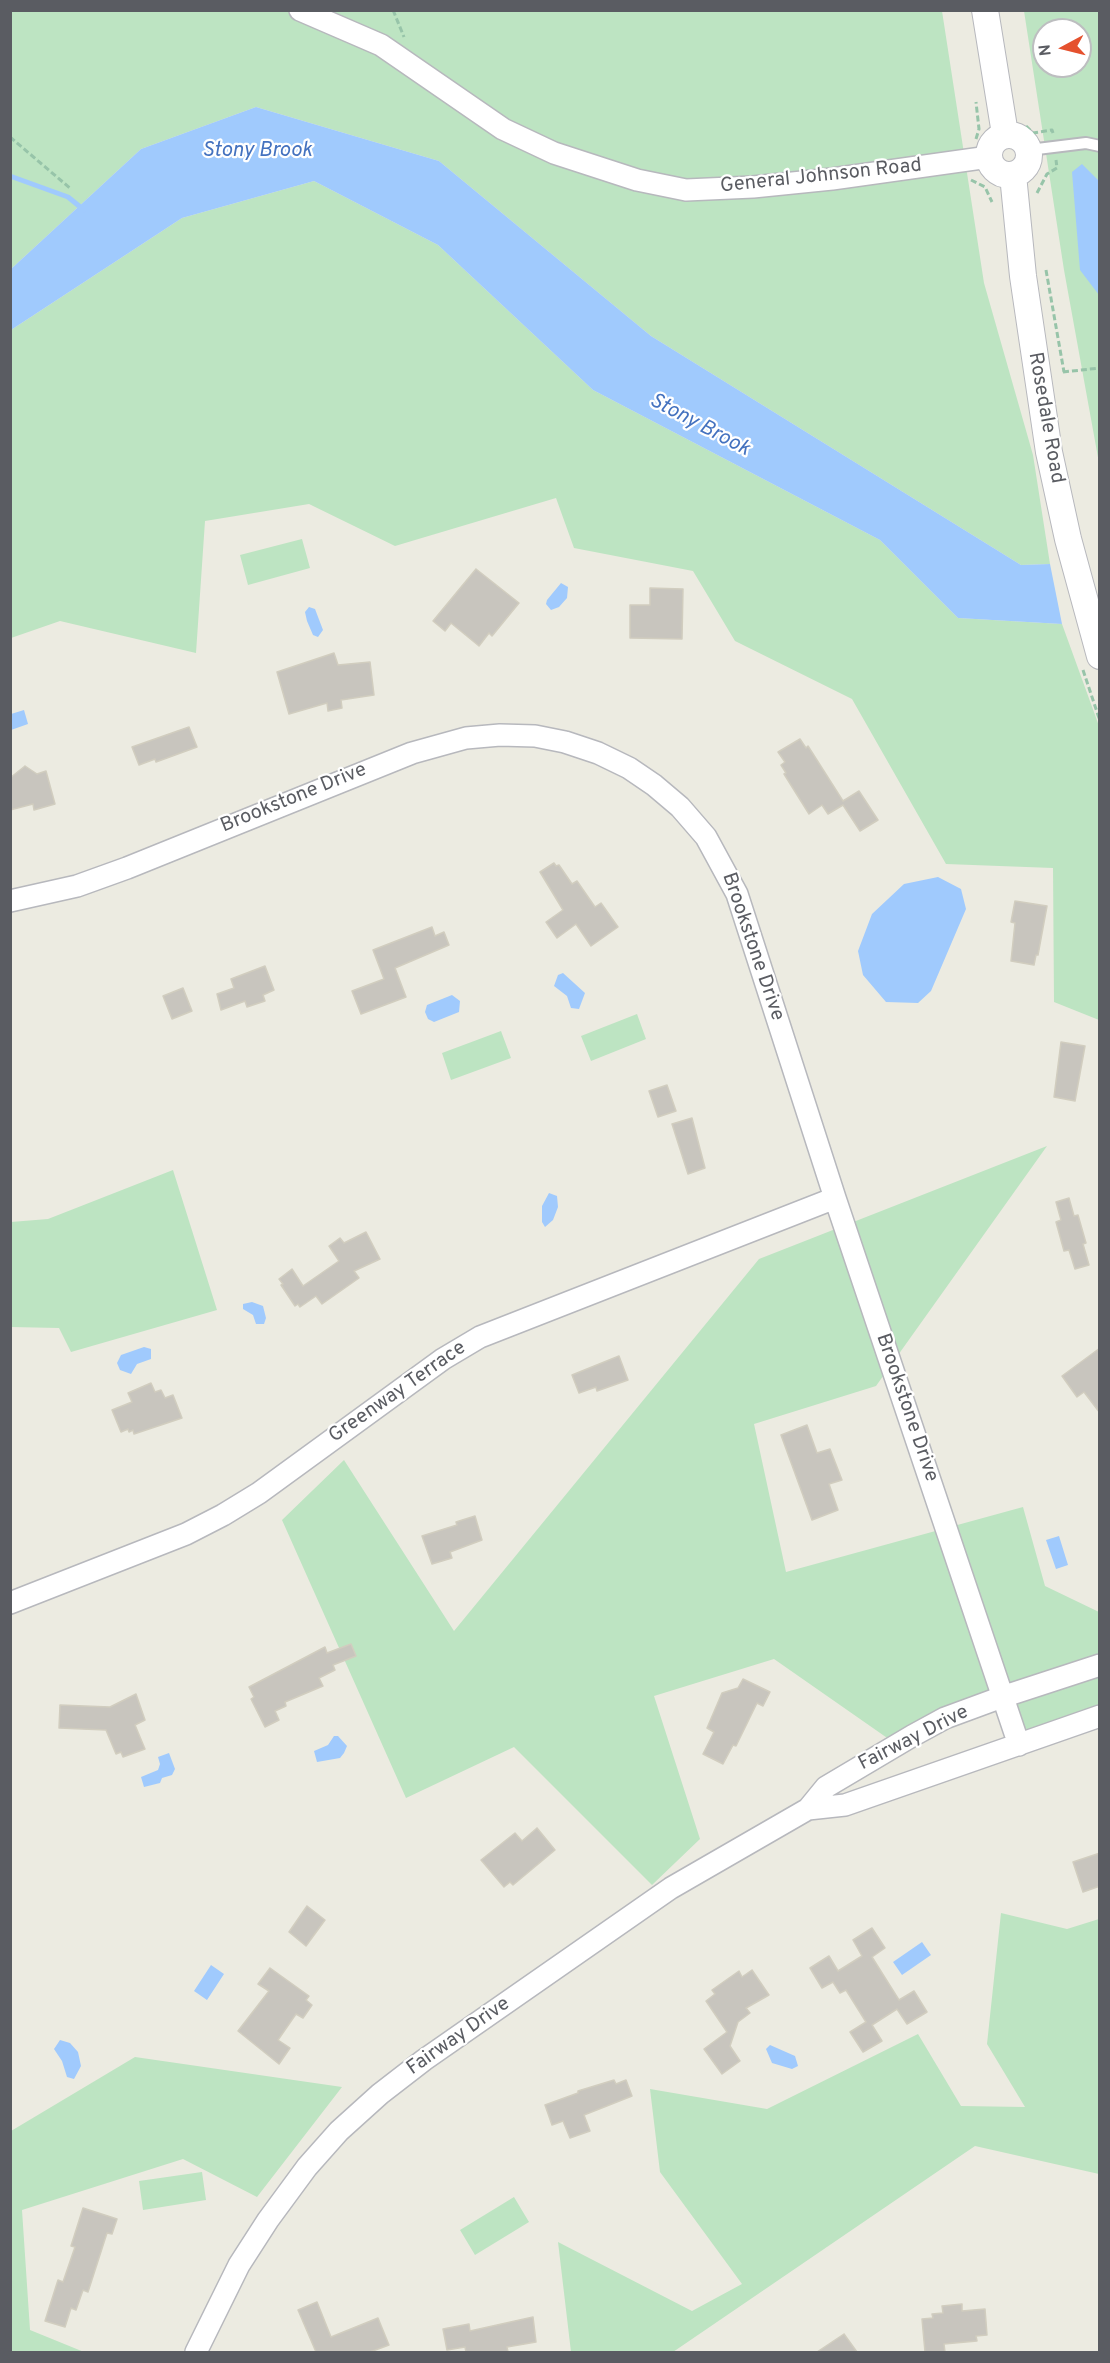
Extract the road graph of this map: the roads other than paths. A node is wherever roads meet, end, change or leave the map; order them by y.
1 (300, 10) edge
2 (985, 10) edge
3 (1005, 134) junction
4 (1100, 146) edge
5 (1029, 150) junction
6 (989, 157) junction
7 (1012, 175) junction
8 (1091, 652) edge
9 (10, 901) edge
10 (835, 1198) junction
11 (10, 1603) edge
12 (1100, 1665) edge
13 (1002, 1697) junction
14 (1100, 1716) edge
15 (1019, 1746) junction
16 (808, 1809) junction
17 (196, 2352) edge

1 - 6 street, General Johnson Road
2 - 3 street
3 - 5 street
3 - 6 street
4 - 5 lane
5 - 7 street
6 - 7 street
7 - 8 street, Rosedale Road
9 - 10 street, Brookstone Drive
10 - 11 street, Greenway Terrace
10 - 13 street, Brookstone Drive
12 - 13 street, Fairway Drive
13 - 15 street, Brookstone Drive
13 - 16 street, Fairway Drive
14 - 15 street, Fairway Drive
15 - 16 street, Fairway Drive
16 - 17 street, Fairway Drive

